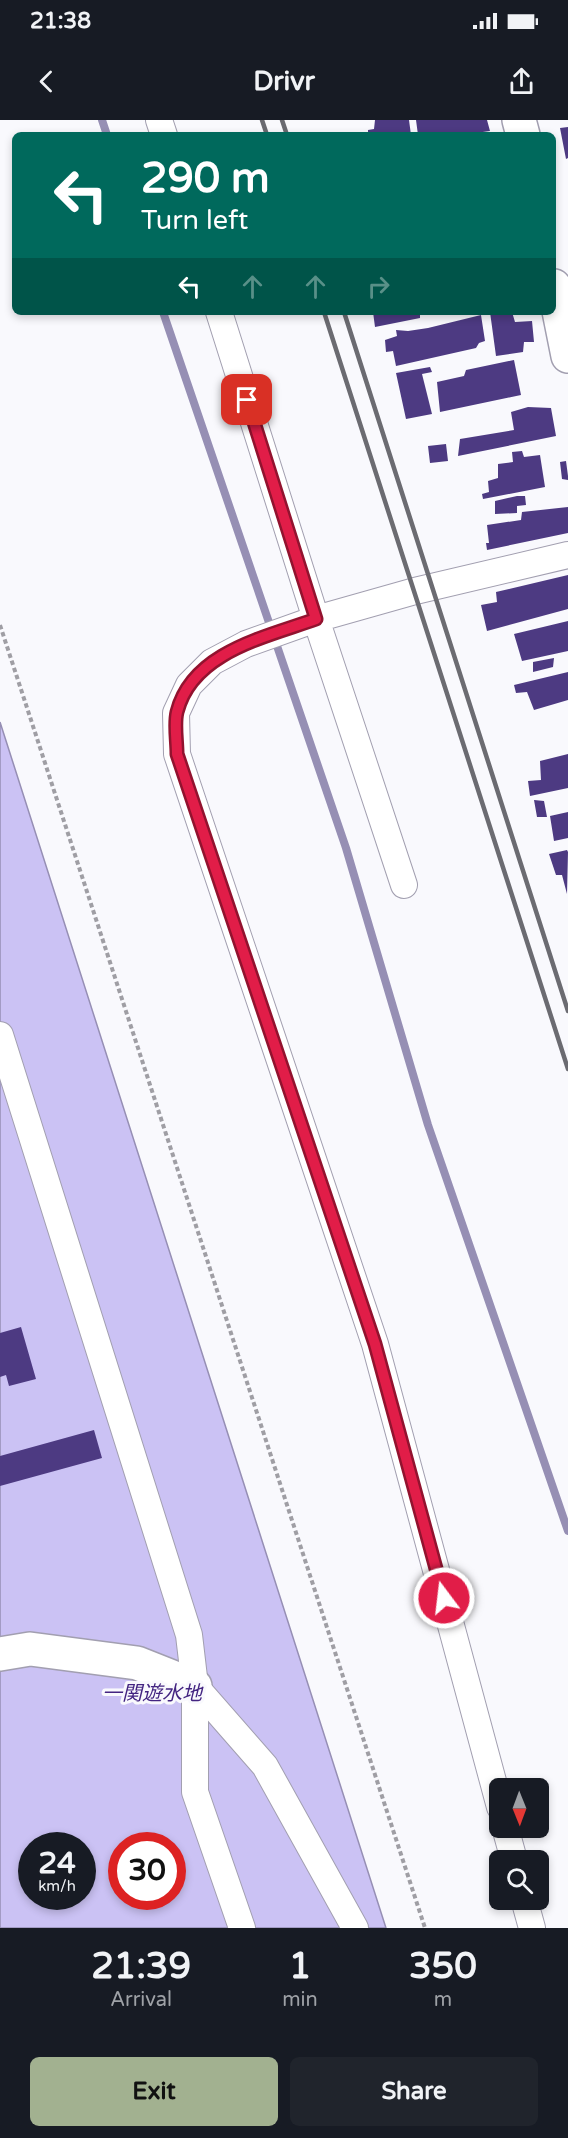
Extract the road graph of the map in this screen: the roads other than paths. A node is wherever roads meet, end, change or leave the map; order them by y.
1 (556, 296) edge
2 (220, 315) edge
3 (568, 356) edge
4 (568, 555) edge
5 (316, 619) junction
6 (404, 885) dead end
7 (0, 1035) edge
8 (0, 1654) edge
9 (195, 1686) junction
10 (492, 1778) edge
11 (527, 1910) edge
12 (242, 1928) edge
13 (355, 1928) edge
14 (532, 1928) edge

1 - 3 street
2 - 5 street
4 - 5 street
5 - 6 street
5 - 10 street
7 - 9 street
8 - 9 street
9 - 12 street
9 - 13 street
11 - 14 street

